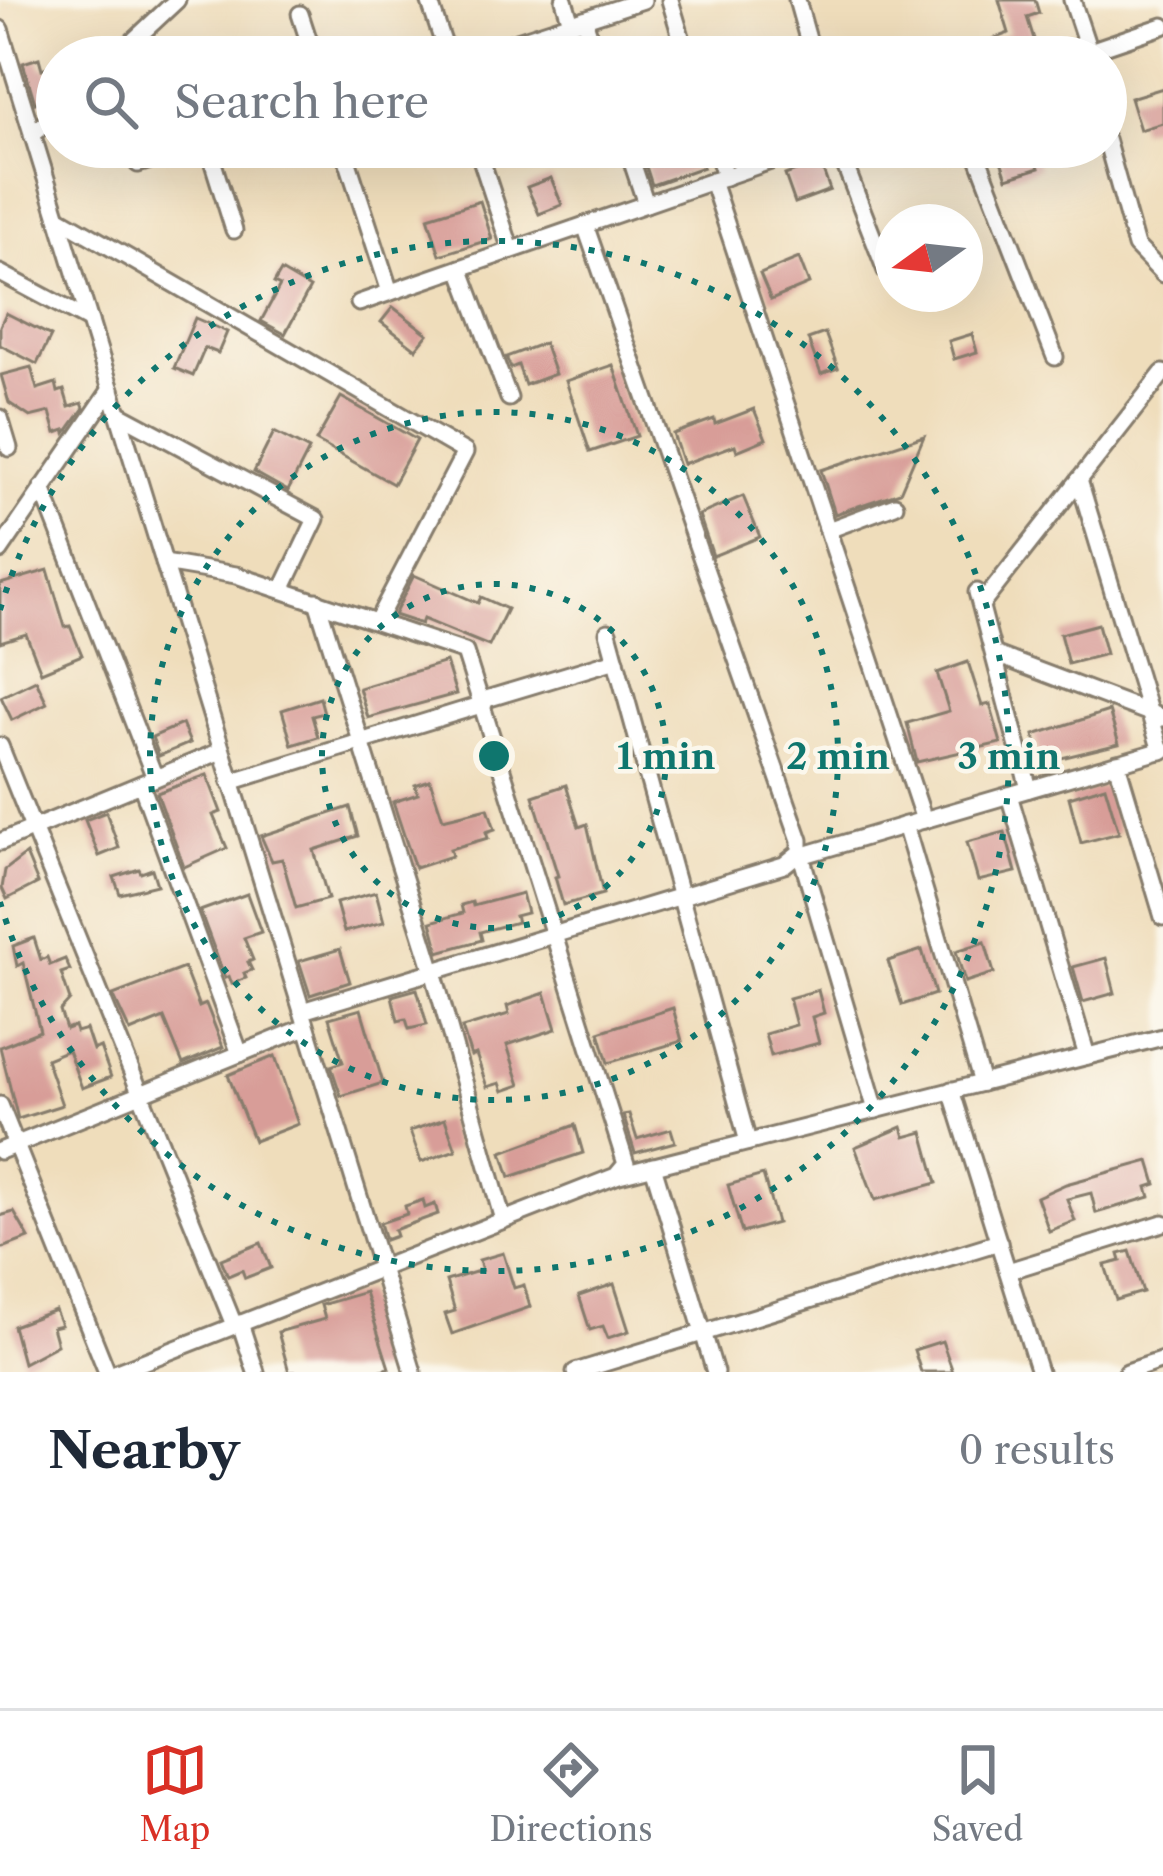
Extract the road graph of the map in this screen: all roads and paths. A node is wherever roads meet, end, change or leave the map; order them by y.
1 (177, 0) edge
2 (429, 0) edge
3 (564, 0) edge
4 (643, 0) edge
5 (670, 0) edge
6 (797, 0) edge
7 (1072, 0) edge
8 (300, 14) dead end
9 (577, 21) junction
10 (1163, 26) edge
11 (0, 29) edge
12 (138, 36) edge
13 (307, 36) edge
14 (441, 36) edge
15 (532, 36) edge
16 (585, 36) edge
17 (681, 36) edge
18 (807, 36) edge
19 (1078, 36) edge
20 (1127, 39) edge
21 (36, 131) edge
22 (32, 135) junction
23 (36, 148) edge
24 (42, 168) edge
25 (215, 168) edge
26 (350, 168) edge
27 (484, 168) edge
28 (634, 168) edge
29 (718, 168) edge
30 (751, 168) edge
31 (846, 168) edge
32 (982, 168) edge
33 (1114, 168) edge
34 (719, 179) junction
35 (646, 203) junction
36 (58, 217) junction
37 (585, 225) junction
38 (234, 230) dead end
39 (875, 243) edge
40 (511, 250) junction
41 (460, 268) junction
42 (0, 273) edge
43 (1163, 274) edge
44 (390, 292) junction
45 (359, 303) dead end
46 (90, 321) junction
47 (1055, 357) dead end
48 (1163, 373) edge
49 (110, 388) junction
50 (509, 398) dead end
51 (118, 413) junction
52 (0, 418) edge
53 (9, 448) dead end
54 (1079, 480) junction
55 (42, 488) junction
56 (895, 505) dead end
57 (828, 530) junction
58 (0, 550) edge
59 (164, 563) junction
60 (282, 590) junction
61 (316, 601) junction
62 (376, 621) junction
63 (608, 632) dead end
64 (994, 654) junction
65 (616, 660) junction
66 (483, 702) junction
67 (1156, 715) edge
68 (363, 743) junction
69 (0, 746) edge
70 (1162, 750) edge
71 (221, 751) junction
72 (1117, 763) junction
73 (148, 781) junction
74 (230, 782) junction
75 (1029, 789) junction
76 (1009, 795) junction
77 (924, 820) junction
78 (904, 826) junction
79 (34, 828) junction
80 (0, 842) edge
81 (799, 855) junction
82 (680, 896) junction
83 (1163, 916) edge
84 (556, 933) junction
85 (433, 970) junction
86 (304, 1019) junction
87 (1163, 1036) edge
88 (240, 1054) junction
89 (1087, 1056) junction
90 (982, 1083) junction
91 (951, 1090) junction
92 (141, 1094) junction
93 (0, 1105) edge
94 (876, 1110) junction
95 (748, 1142) junction
96 (8, 1148) edge
97 (653, 1166) junction
98 (616, 1176) junction
99 (502, 1220) junction
100 (1163, 1223) edge
101 (998, 1242) junction
102 (381, 1267) junction
103 (1007, 1271) junction
104 (237, 1324) junction
105 (704, 1333) junction
106 (1163, 1360) edge
107 (107, 1372) edge
108 (119, 1372) edge
109 (256, 1372) edge
110 (413, 1372) edge
111 (574, 1372) edge
112 (716, 1372) edge
113 (1039, 1372) edge
114 (1127, 1372) edge

1 - 12 street
2 - 14 street
3 - 9 street
4 - 9 street
5 - 17 street
6 - 18 street
7 - 19 street
8 - 13 street
9 - 15 street
9 - 16 street
10 - 20 street
11 - 22 street
21 - 22 street
22 - 23 street
24 - 36 street
25 - 38 street
26 - 44 street
27 - 40 street
28 - 35 street
29 - 34 street
30 - 34 street
31 - 39 street
32 - 47 street
33 - 43 street
34 - 35 street
34 - 57 street
35 - 37 street
36 - 46 street
36 - 62 street
37 - 40 street
37 - 81 street
40 - 41 street
41 - 44 street
41 - 50 street
42 - 46 street
44 - 45 street
46 - 49 street
48 - 54 street
49 - 51 street
49 - 55 street
51 - 59 street
51 - 60 street
52 - 53 street
54 - 64 street
54 - 67 street
55 - 58 street
55 - 73 street
56 - 57 street
57 - 77 street
59 - 60 street
59 - 71 street
60 - 61 street
61 - 62 street
61 - 68 street
62 - 66 street
63 - 65 street
64 - 67 street
64 - 75 street
65 - 66 street
65 - 82 street
66 - 68 street
66 - 84 street
67 - 70 street
68 - 74 street
68 - 85 street
69 - 79 street
70 - 72 street
71 - 73 street
71 - 74 street
72 - 75 street
72 - 83 street
73 - 79 street
73 - 88 street
74 - 86 street
75 - 76 street
76 - 77 street
76 - 89 street
77 - 78 street
78 - 81 street
78 - 90 street
79 - 80 street
79 - 92 street
81 - 82 street
81 - 94 street
82 - 84 street
82 - 95 street
84 - 85 street
84 - 98 street
85 - 86 street
85 - 99 street
86 - 88 street
86 - 102 street
87 - 89 street
88 - 92 street
89 - 90 street
90 - 91 street
91 - 94 street
91 - 101 street
92 - 96 street
92 - 104 street
93 - 96 street
94 - 95 street
95 - 97 street
96 - 107 street
97 - 98 street
97 - 105 street
98 - 99 street
99 - 102 street
100 - 103 street
101 - 103 street
101 - 105 street
102 - 104 street
102 - 110 street
103 - 113 street
104 - 108 street
104 - 109 street
105 - 111 street
105 - 112 street
106 - 114 street

